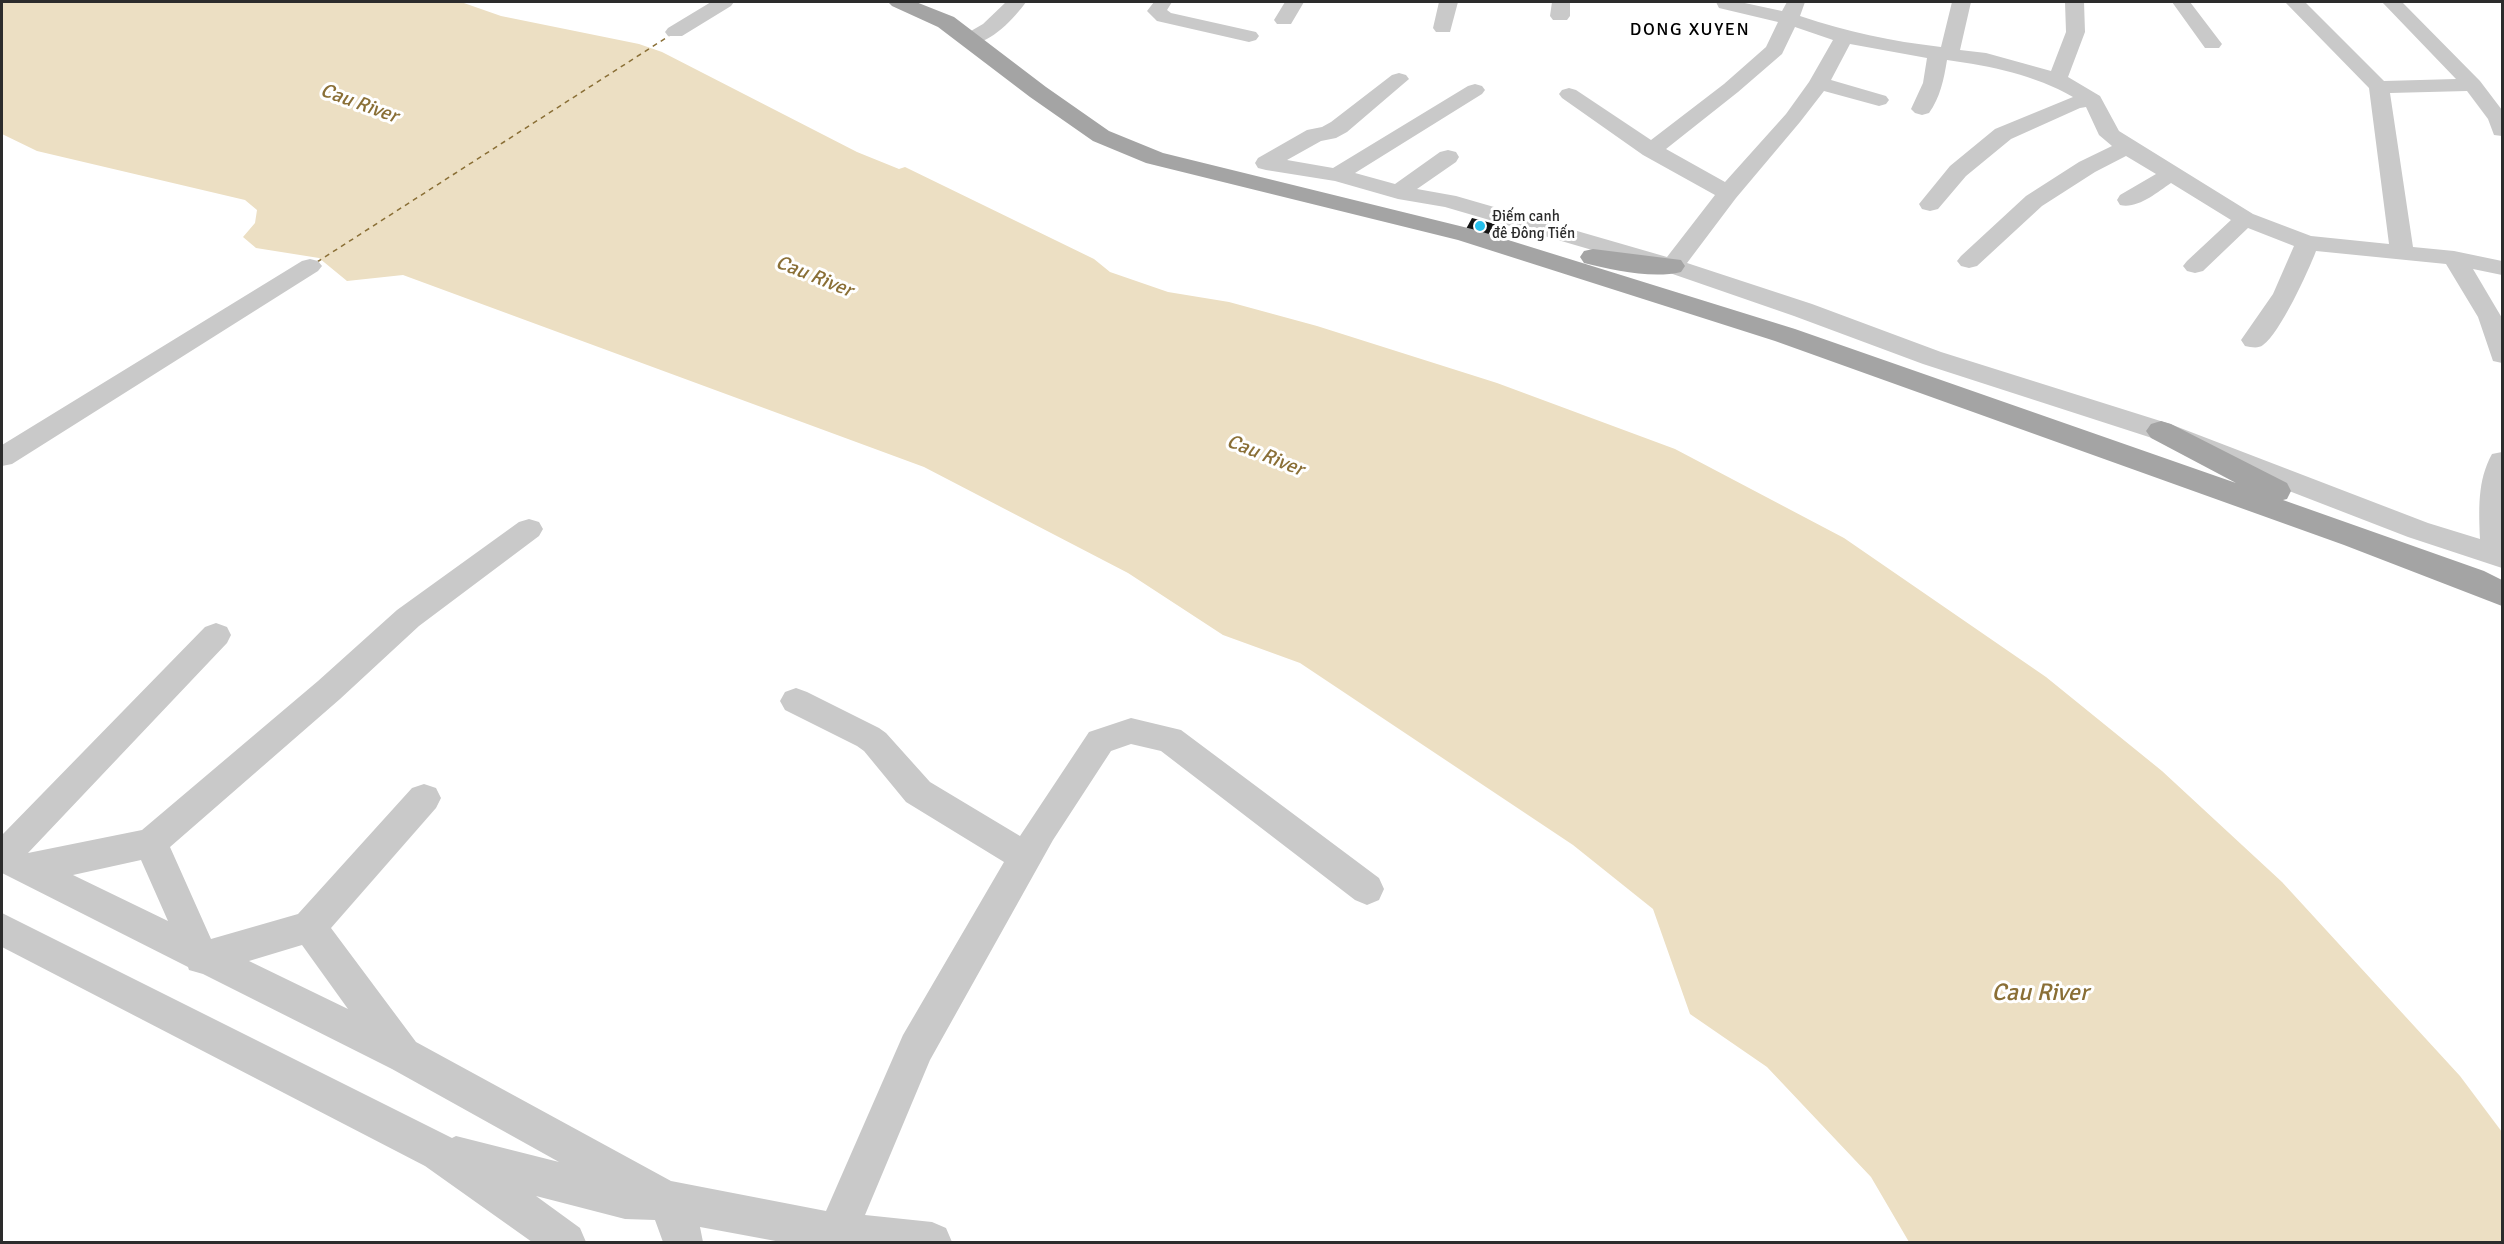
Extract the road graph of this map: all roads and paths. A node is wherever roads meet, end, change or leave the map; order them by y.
1 (724, 2) edge
2 (899, 2) edge
3 (1016, 2) edge
4 (1162, 2) edge
5 (1294, 2) edge
6 (1448, 2) edge
7 (1725, 2) edge
8 (1962, 2) edge
9 (2075, 2) edge
10 (2181, 2) edge
11 (2295, 2) edge
12 (2392, 2) edge
13 (1793, 10) edge
14 (1284, 20) dead end
15 (1443, 28) dead end
16 (675, 32) dead end
17 (1249, 36) dead end
18 (1844, 37) junction
19 (972, 39) junction
20 (2212, 44) dead end
21 (1944, 53) junction
22 (1399, 79) dead end
23 (2057, 79) junction
24 (1819, 82) junction
25 (2473, 85) junction
26 (2379, 87) junction
27 (1475, 90) dead end
28 (1569, 94) dead end
29 (1879, 100) dead end
30 (2093, 100) junction
31 (1922, 109) dead end
32 (2502, 130) edge
33 (2127, 147) junction
34 (1133, 150) junction
35 (1651, 150) junction
36 (1448, 157) dead end
37 (1266, 163) junction
38 (2171, 174) junction
39 (1337, 175) junction
40 (1398, 192) junction
41 (1728, 193) junction
42 (2128, 200) dead end
43 (1930, 204) dead end
44 (2245, 219) junction
45 (1467, 235) junction
46 (2307, 243) junction
47 (2402, 252) junction
48 (2454, 258) junction
49 (1969, 261) dead end
50 (310, 266) dead end
51 (1672, 266) junction
52 (2195, 267) dead end
53 (2502, 268) edge
54 (2254, 340) dead end
55 (2502, 355) edge
56 (2161, 430) junction
57 (2, 457) edge
58 (2502, 461) edge
59 (529, 529) dead end
60 (2355, 537) junction
61 (2499, 555) edge
62 (2502, 594) edge
63 (216, 635) dead end
64 (796, 701) dead end
65 (424, 798) dead end
66 (151, 843) junction
67 (1026, 857) junction
68 (10, 861) edge
69 (1367, 889) dead end
70 (309, 927) junction
71 (2, 929) edge
72 (202, 958) junction
73 (405, 1056) junction
74 (439, 1152) junction
75 (666, 1200) junction
76 (837, 1233) junction
77 (566, 1242) edge
78 (683, 1242) edge
79 (932, 1242) edge

1 - 16 street
2 - 19 main road
3 - 19 street
4 - 17 street
5 - 14 street
6 - 15 street
7 - 13 street
8 - 21 street
9 - 23 street
10 - 20 street
11 - 26 street
12 - 25 street
13 - 18 street
13 - 35 street
18 - 21 street
18 - 24 street
19 - 34 main road
21 - 23 street
21 - 31 street
22 - 37 street
23 - 30 street
24 - 29 street
24 - 41 street
25 - 26 street
25 - 32 street
26 - 47 street
27 - 39 street
28 - 35 street
30 - 33 street
30 - 43 street
33 - 38 street
33 - 49 street
34 - 37 main road
34 - 45 main road
35 - 41 street
36 - 40 street
37 - 39 street
38 - 42 street
38 - 44 street
39 - 40 street
40 - 51 street
41 - 51 street
44 - 46 street
44 - 52 street
45 - 51 main road
45 - 60 main road
46 - 47 street
46 - 54 street
47 - 48 street
48 - 53 street
48 - 55 street
50 - 57 street
51 - 56 street
56 - 60 main road
56 - 61 street
58 - 61 street
59 - 66 street
60 - 62 main road
63 - 68 street
64 - 67 street
65 - 70 street
66 - 68 street
66 - 72 street
67 - 69 street
67 - 76 street
68 - 72 street
70 - 72 street
70 - 73 street
71 - 74 street
72 - 73 street
73 - 75 street
74 - 75 street
74 - 77 street
75 - 76 street
75 - 78 street
76 - 79 street

